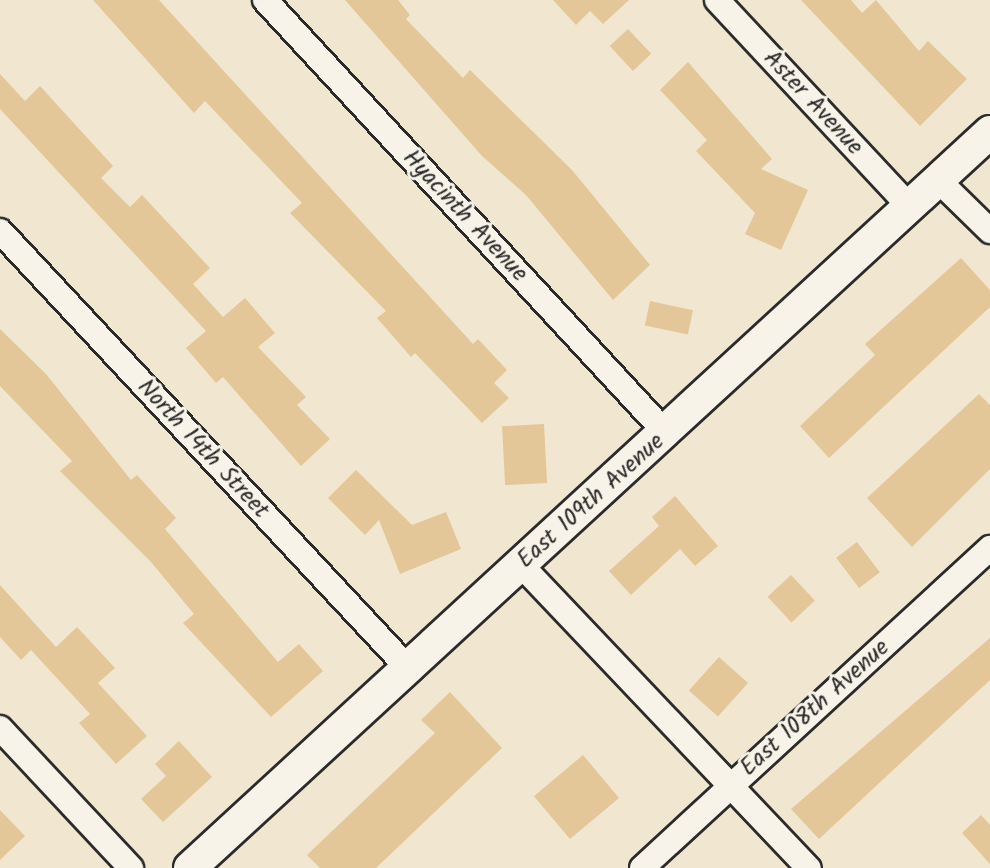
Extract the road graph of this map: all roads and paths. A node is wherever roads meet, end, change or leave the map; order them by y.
1 (265, 0) edge
2 (717, 0) edge
3 (990, 132) edge
4 (938, 180) junction
5 (910, 206) junction
6 (0, 231) edge
7 (990, 232) edge
8 (666, 433) junction
9 (990, 548) edge
10 (521, 565) junction
11 (407, 667) junction
12 (0, 728) edge
13 (732, 784) junction
14 (131, 868) edge
15 (190, 868) edge
16 (642, 868) edge
17 (809, 868) edge

1 - 8 street, Hyacinth Avenue
2 - 5 street, Aster Avenue
3 - 4 street, East 109th Avenue
4 - 5 street, East 109th Avenue
4 - 7 street
5 - 8 street, East 109th Avenue
6 - 11 street, North 14th Street
8 - 10 street, East 109th Avenue
9 - 13 street, East 108th Avenue
10 - 11 street, East 109th Avenue
10 - 13 street
11 - 15 street, East 109th Avenue
12 - 14 street
13 - 16 street, East 108th Avenue
13 - 17 street

